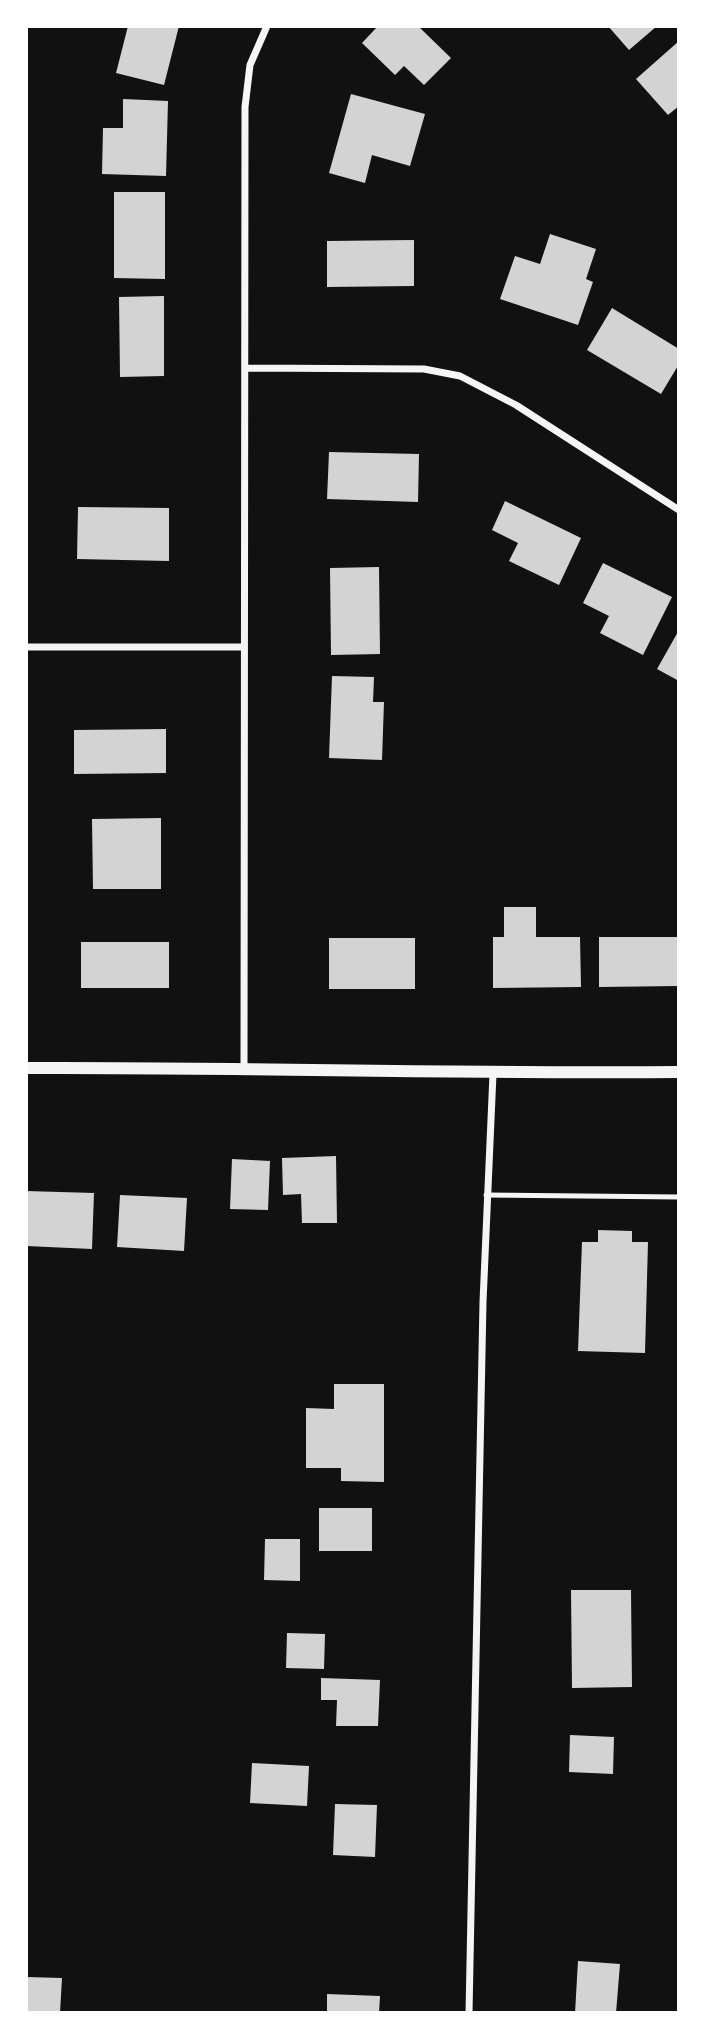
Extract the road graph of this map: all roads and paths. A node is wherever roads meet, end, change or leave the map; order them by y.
1 (267, 26) edge
2 (246, 368) junction
3 (679, 510) edge
4 (243, 647) junction
5 (26, 648) edge
6 (244, 1067) junction
7 (26, 1068) edge
8 (679, 1072) edge
9 (493, 1073) junction
10 (486, 1195) junction
11 (679, 1197) edge
12 (469, 2013) edge

1 - 2 street
2 - 3 street
2 - 4 street
4 - 5 street
4 - 6 street
6 - 7 street
6 - 9 street
8 - 9 street
9 - 10 street
10 - 11 lane
10 - 12 street

